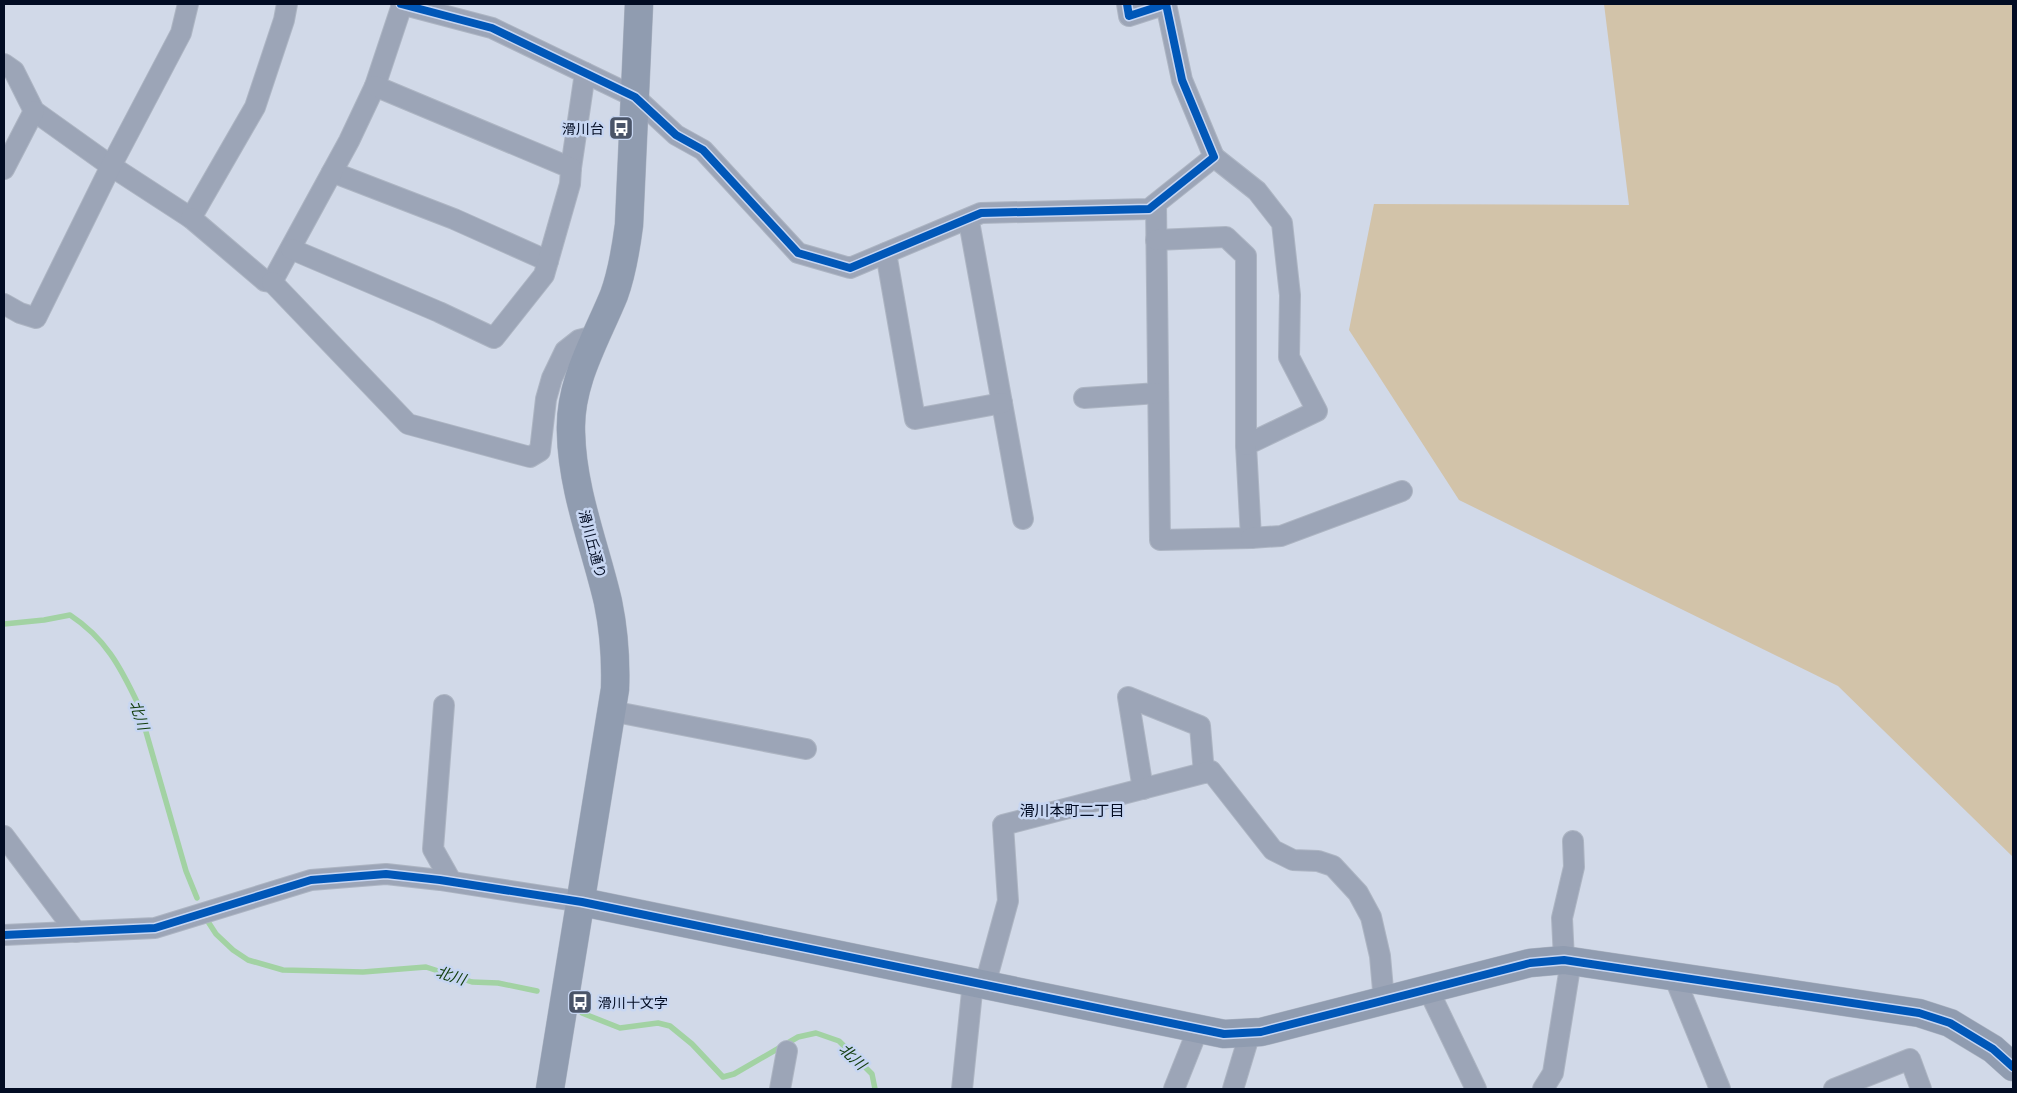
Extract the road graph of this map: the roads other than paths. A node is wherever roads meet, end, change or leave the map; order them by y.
1 (188, 4) edge
2 (287, 4) edge
3 (402, 4) edge
4 (640, 4) edge
5 (1127, 4) edge
6 (4, 64) edge
7 (584, 73) junction
8 (375, 86) junction
9 (635, 97) junction
10 (34, 111) junction
11 (1214, 156) junction
12 (111, 166) junction
13 (571, 168) junction
14 (4, 169) edge
15 (332, 172) junction
16 (1156, 204) junction
17 (191, 218) junction
18 (970, 227) dead end
19 (1156, 240) junction
20 (291, 248) junction
21 (886, 253) junction
22 (548, 261) junction
23 (272, 282) junction
24 (4, 304) edge
25 (596, 336) junction
26 (1158, 393) junction
27 (1084, 398) dead end
28 (1002, 403) junction
29 (1246, 445) junction
30 (1402, 491) dead end
31 (1023, 519) dead end
32 (1251, 538) junction
33 (444, 705) dead end
34 (611, 710) junction
35 (806, 749) dead end
36 (1204, 773) junction
37 (1143, 789) junction
38 (4, 836) edge
39 (1573, 841) dead end
40 (451, 881) junction
41 (582, 902) junction
42 (76, 932) junction
43 (4, 935) edge
44 (1568, 960) junction
45 (1674, 976) junction
46 (979, 984) junction
47 (1428, 989) junction
48 (1384, 1001) junction
49 (1198, 1029) junction
50 (1250, 1033) junction
51 (787, 1051) dead end
52 (2013, 1067) edge
53 (550, 1089) edge
54 (780, 1089) edge
55 (962, 1089) edge
56 (1174, 1089) edge
57 (1233, 1089) edge
58 (1476, 1089) edge
59 (1543, 1089) edge
60 (1720, 1089) edge
61 (1834, 1089) edge
62 (1921, 1089) edge

1 - 12 street
2 - 17 street
3 - 7 street
3 - 8 street
4 - 9 street, 滑川丘通り
5 - 11 street
6 - 10 street
7 - 9 street
7 - 13 street
8 - 13 street
8 - 15 street
9 - 21 street
9 - 25 street, 滑川丘通り
10 - 12 street
10 - 14 street
11 - 16 street
11 - 29 street
12 - 17 street
12 - 24 street
13 - 22 street
15 - 20 street
15 - 22 street
16 - 19 street
16 - 21 street
17 - 23 street
18 - 28 street
19 - 26 street
19 - 29 street
20 - 22 street
20 - 23 street
21 - 28 street
23 - 25 street
25 - 34 street, 滑川丘通り
26 - 27 street
26 - 32 street
28 - 31 street
29 - 32 street
30 - 32 street
33 - 40 street
34 - 35 street
34 - 41 street, 滑川丘通り
36 - 37 street
36 - 37 street
36 - 48 street
37 - 46 street
38 - 42 street
39 - 44 street
40 - 41 street
40 - 42 street
41 - 46 street
41 - 53 street, 滑川丘通り
42 - 43 street
44 - 45 street
44 - 47 street
44 - 59 street
45 - 52 street
45 - 60 street
46 - 49 street
46 - 55 street
47 - 48 street
47 - 58 street
48 - 50 street
49 - 50 street
49 - 56 street
50 - 57 street
51 - 54 street
61 - 62 street

